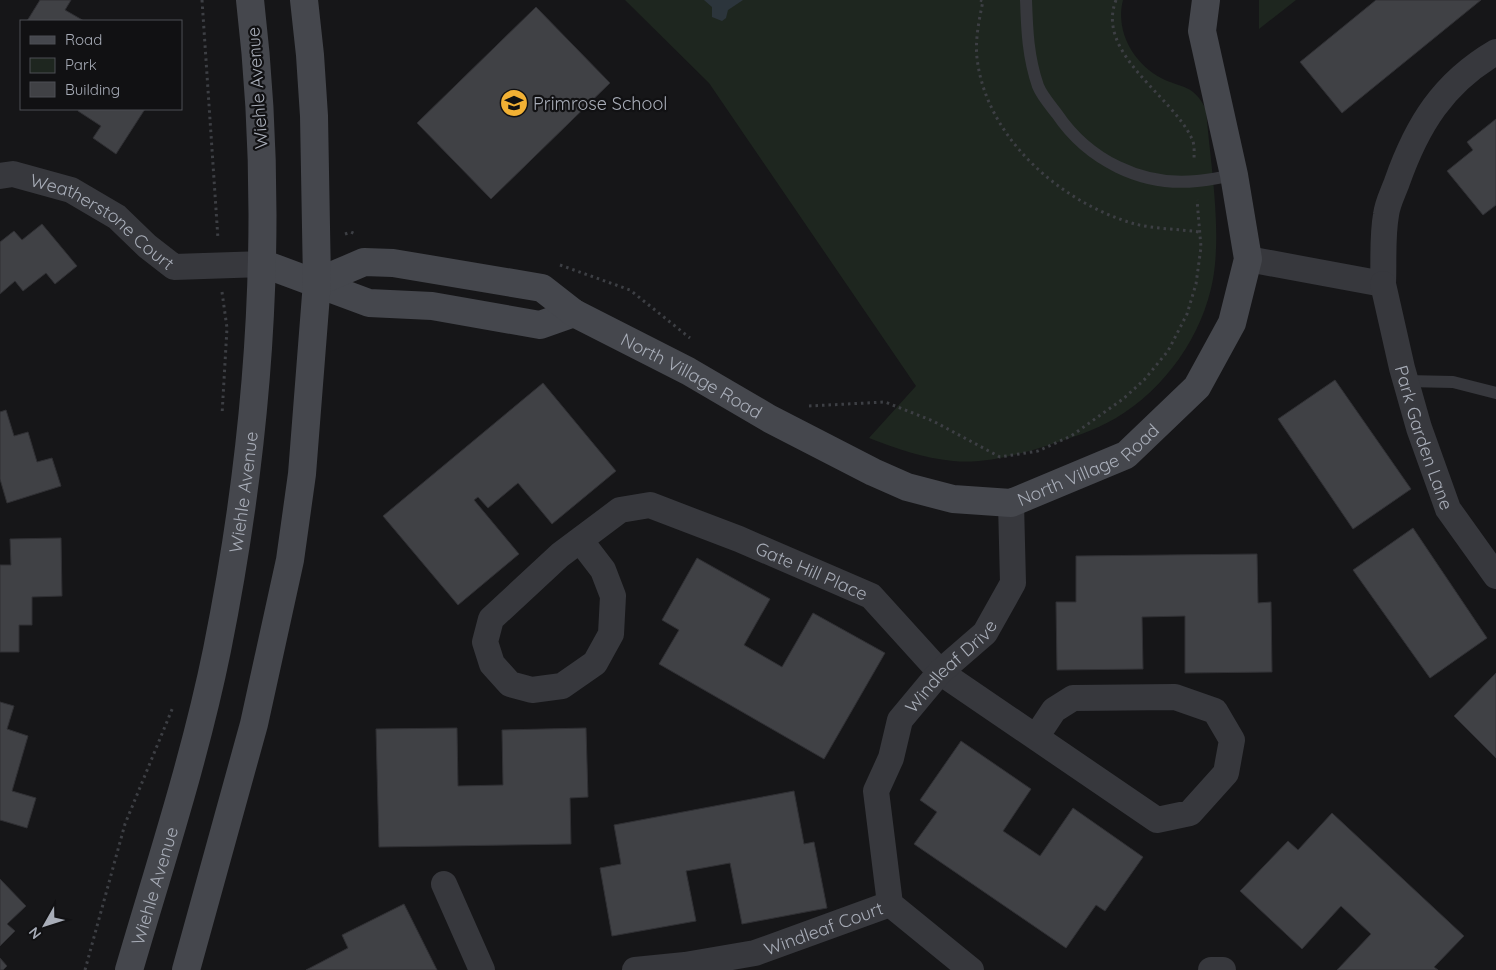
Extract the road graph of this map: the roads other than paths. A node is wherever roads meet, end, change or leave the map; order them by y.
1 (250, 0) edge
2 (304, 0) edge
3 (1026, 0) edge
4 (1206, 0) edge
5 (1496, 52) edge
6 (1234, 174) junction
7 (0, 176) edge
8 (1248, 259) junction
9 (264, 264) junction
10 (317, 282) junction
11 (1383, 284) junction
12 (574, 313) junction
13 (1406, 381) junction
14 (1496, 393) edge
15 (1011, 503) junction
16 (580, 540) junction
17 (1496, 576) edge
18 (940, 672) junction
19 (1036, 737) junction
20 (444, 884) dead end
21 (890, 904) junction
22 (756, 962) edge
23 (129, 970) edge
24 (186, 970) edge
25 (482, 970) edge
26 (635, 970) edge
27 (971, 970) edge
28 (1212, 970) edge
29 (1223, 970) edge

1 - 9 main road, Wiehle Avenue
2 - 10 main road
3 - 6 lane
4 - 6 main road, North Village Road
5 - 11 street, Park Garden Lane
6 - 8 main road, North Village Road
7 - 9 street, Weatherstone Court
8 - 11 street
8 - 15 main road, North Village Road
9 - 10 main road
9 - 23 main road, Wiehle Avenue
10 - 12 main road
10 - 12 main road, North Village Road
10 - 24 main road
11 - 13 street, Park Garden Lane
12 - 15 main road, North Village Road
13 - 14 lane
13 - 17 street, Park Garden Lane
15 - 18 street, Windleaf Drive
16 - 16 street, Gate Hill Place
16 - 18 street, Gate Hill Place
18 - 19 street, Gate Hill Place
18 - 21 street, Windleaf Drive
19 - 19 street, Gate Hill Place
20 - 25 street
21 - 22 street, Windleaf Court
21 - 27 street
22 - 26 street, Windleaf Court
28 - 29 street

